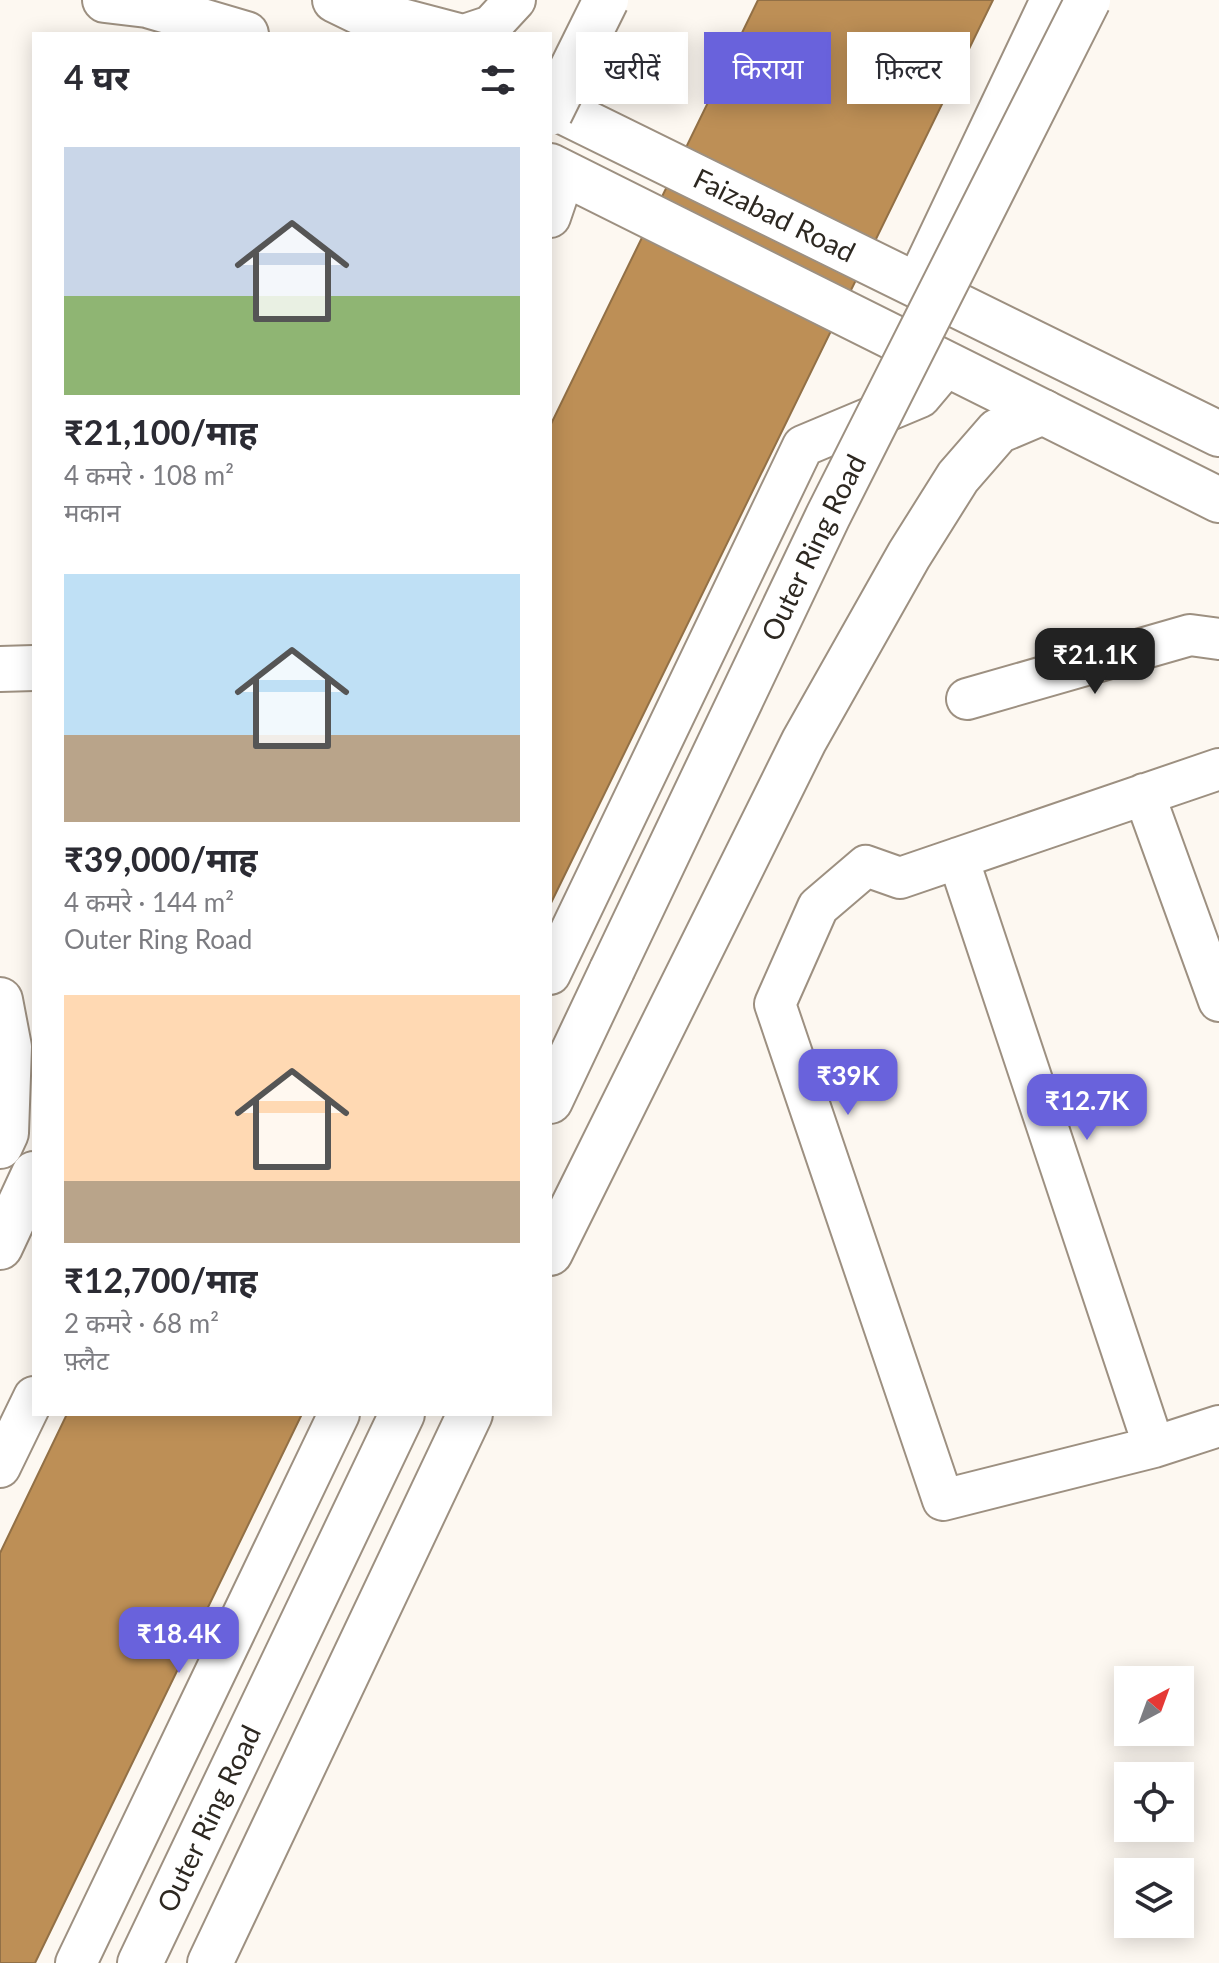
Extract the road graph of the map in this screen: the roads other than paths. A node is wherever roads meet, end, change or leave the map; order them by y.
1 (105, 0) edge
2 (208, 0) edge
3 (515, 0) edge
4 (606, 0) edge
5 (338, 1) edge
6 (1079, 3) edge
7 (239, 32) edge
8 (273, 32) edge
9 (401, 32) edge
10 (452, 32) edge
11 (473, 32) edge
12 (552, 106) edge
13 (552, 109) edge
14 (558, 169) edge
15 (552, 205) edge
16 (907, 280) junction
17 (947, 365) junction
18 (1043, 412) junction
19 (1210, 426) edge
20 (1219, 500) edge
21 (1218, 637) edge
22 (32, 668) edge
23 (0, 669) edge
24 (967, 699) dead end
25 (1219, 769) edge
26 (1144, 794) junction
27 (958, 858) junction
28 (552, 970) edge
29 (0, 1000) edge
30 (1219, 1001) edge
31 (552, 1097) edge
32 (0, 1146) edge
33 (32, 1178) edge
34 (0, 1247) edge
35 (552, 1249) edge
36 (32, 1401) edge
37 (338, 1416) edge
38 (401, 1416) edge
39 (469, 1416) edge
40 (1219, 1426) edge
41 (1154, 1447) junction
42 (0, 1467) edge
43 (76, 1963) edge
44 (140, 1963) edge
45 (210, 1963) edge

1 - 7 highway
2 - 8 highway
3 - 11 street
4 - 13 highway, bridge
5 - 9 highway
5 - 10 street
6 - 16 street
6 - 31 highway, Outer Ring Road, bridge
12 - 16 highway, Faizabad Road
14 - 15 street
14 - 17 highway, Faizabad Road
16 - 19 highway, Faizabad Road
17 - 18 highway, Faizabad Road
17 - 28 street
18 - 20 highway, Faizabad Road
18 - 35 highway
21 - 24 street
22 - 23 highway
25 - 26 street
26 - 27 street
26 - 30 street
27 - 41 street
27 - 41 street
29 - 32 highway
33 - 34 highway
36 - 42 street
37 - 43 street
38 - 44 highway, Outer Ring Road
39 - 45 highway
40 - 41 street

